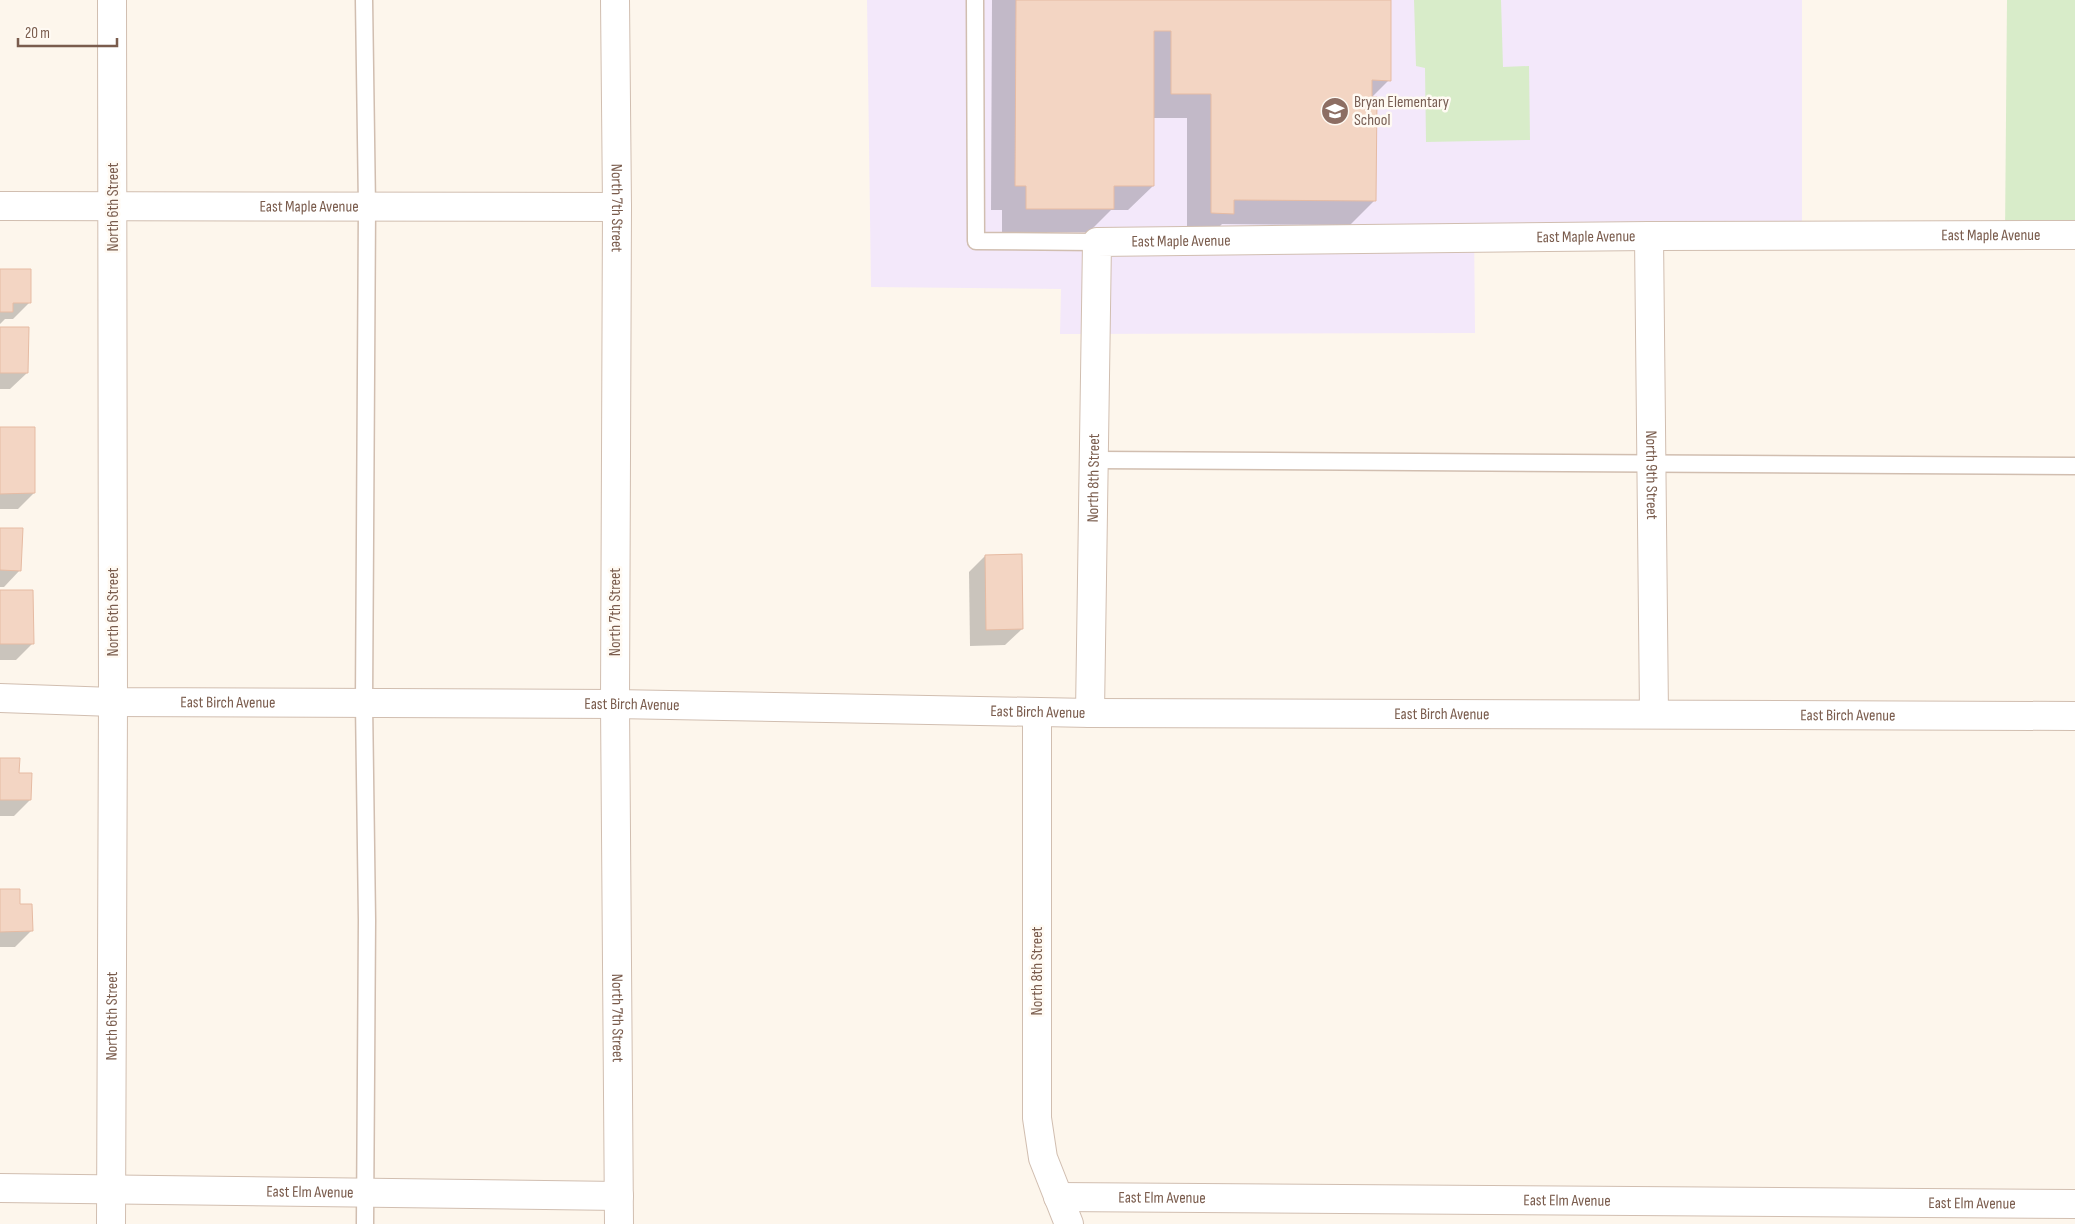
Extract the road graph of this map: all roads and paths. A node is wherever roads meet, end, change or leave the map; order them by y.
1 (112, 0) edge
2 (364, 0) edge
3 (615, 0) edge
4 (976, 0) edge
5 (113, 205) junction
6 (0, 206) edge
7 (367, 207) junction
8 (617, 207) junction
9 (2075, 235) edge
10 (1648, 236) junction
11 (1098, 242) junction
12 (1095, 460) junction
13 (1651, 463) junction
14 (2075, 466) edge
15 (0, 698) edge
16 (113, 702) junction
17 (364, 703) junction
18 (615, 704) junction
19 (1037, 712) junction
20 (1090, 712) junction
21 (1654, 714) junction
22 (2075, 716) edge
23 (0, 1188) edge
24 (112, 1190) junction
25 (364, 1192) junction
26 (619, 1196) junction
27 (1058, 1197) junction
28 (2075, 1204) edge
29 (1652, 1213) edge
30 (111, 1224) edge
31 (364, 1224) edge
32 (619, 1224) edge
33 (1069, 1224) edge

1 - 5 street, North 6th Street
2 - 7 lane
3 - 8 street, North 7th Street
4 - 11 lane
5 - 6 street, East Maple Avenue
5 - 7 street, East Maple Avenue
5 - 16 street, North 6th Street
7 - 8 street, East Maple Avenue
7 - 17 lane
8 - 18 street, North 7th Street
9 - 10 street, East Maple Avenue
10 - 11 street, East Maple Avenue
10 - 13 street, North 9th Street
11 - 12 street, North 8th Street
12 - 13 lane
12 - 20 street, North 8th Street
13 - 14 lane
13 - 21 street, North 9th Street
15 - 16 street, East Birch Avenue
16 - 17 street, East Birch Avenue
16 - 24 street, North 6th Street
17 - 18 street, East Birch Avenue
17 - 25 lane
18 - 19 street, East Birch Avenue
18 - 26 street, North 7th Street
19 - 20 street, East Birch Avenue
19 - 27 street, North 8th Street
20 - 21 street, East Birch Avenue
21 - 22 street, East Birch Avenue
23 - 24 street, East Elm Avenue
24 - 25 street, East Elm Avenue
24 - 30 street, North 6th Street
25 - 26 street, East Elm Avenue
25 - 31 lane
26 - 32 street, North 7th Street
27 - 29 street, East Elm Avenue
27 - 33 street, North 8th Street
28 - 29 street, East Elm Avenue

